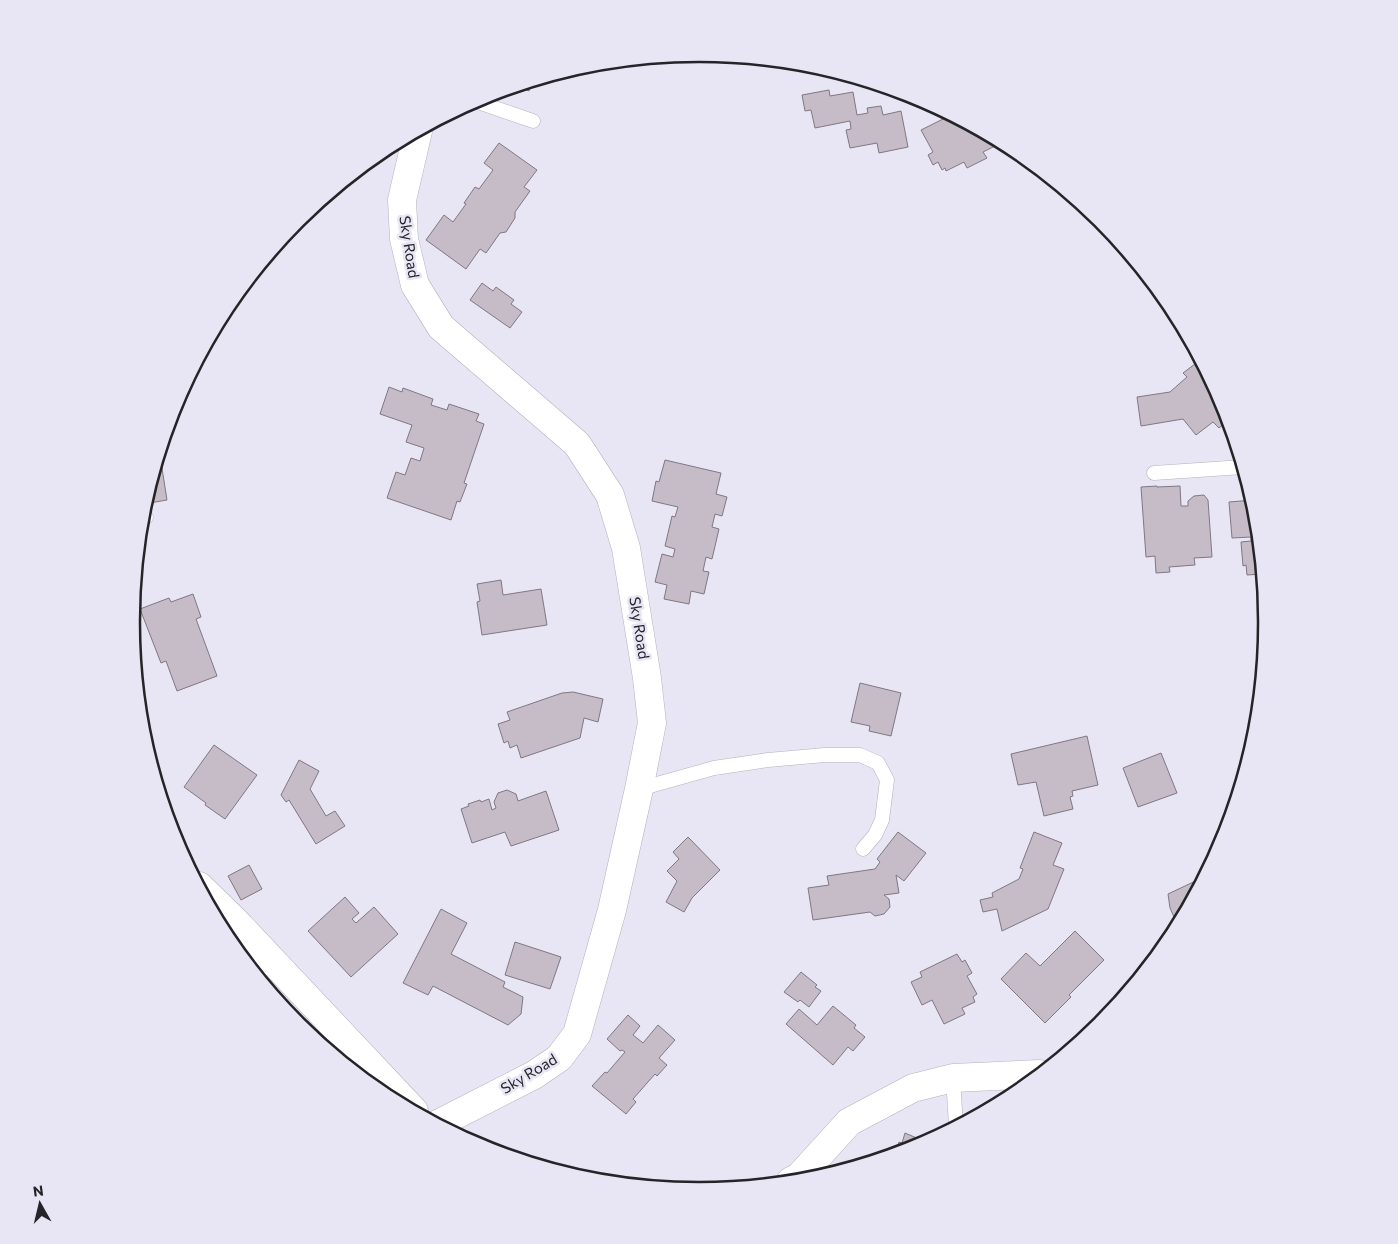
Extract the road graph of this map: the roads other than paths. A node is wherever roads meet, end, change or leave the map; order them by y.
1 (486, 105) edge
2 (533, 121) dead end
3 (416, 139) edge
4 (1236, 467) edge
5 (1154, 473) dead end
6 (640, 789) junction
7 (863, 849) dead end
8 (213, 899) edge
9 (264, 967) edge
10 (1028, 1075) edge
11 (952, 1078) junction
12 (391, 1089) edge
13 (955, 1119) edge
14 (445, 1120) edge
15 (804, 1172) edge

1 - 2 lane
3 - 6 street, Sky Road
4 - 5 lane
6 - 7 lane
6 - 14 street, Sky Road
8 - 9 street
9 - 12 street
10 - 11 street
11 - 13 lane
11 - 15 street

